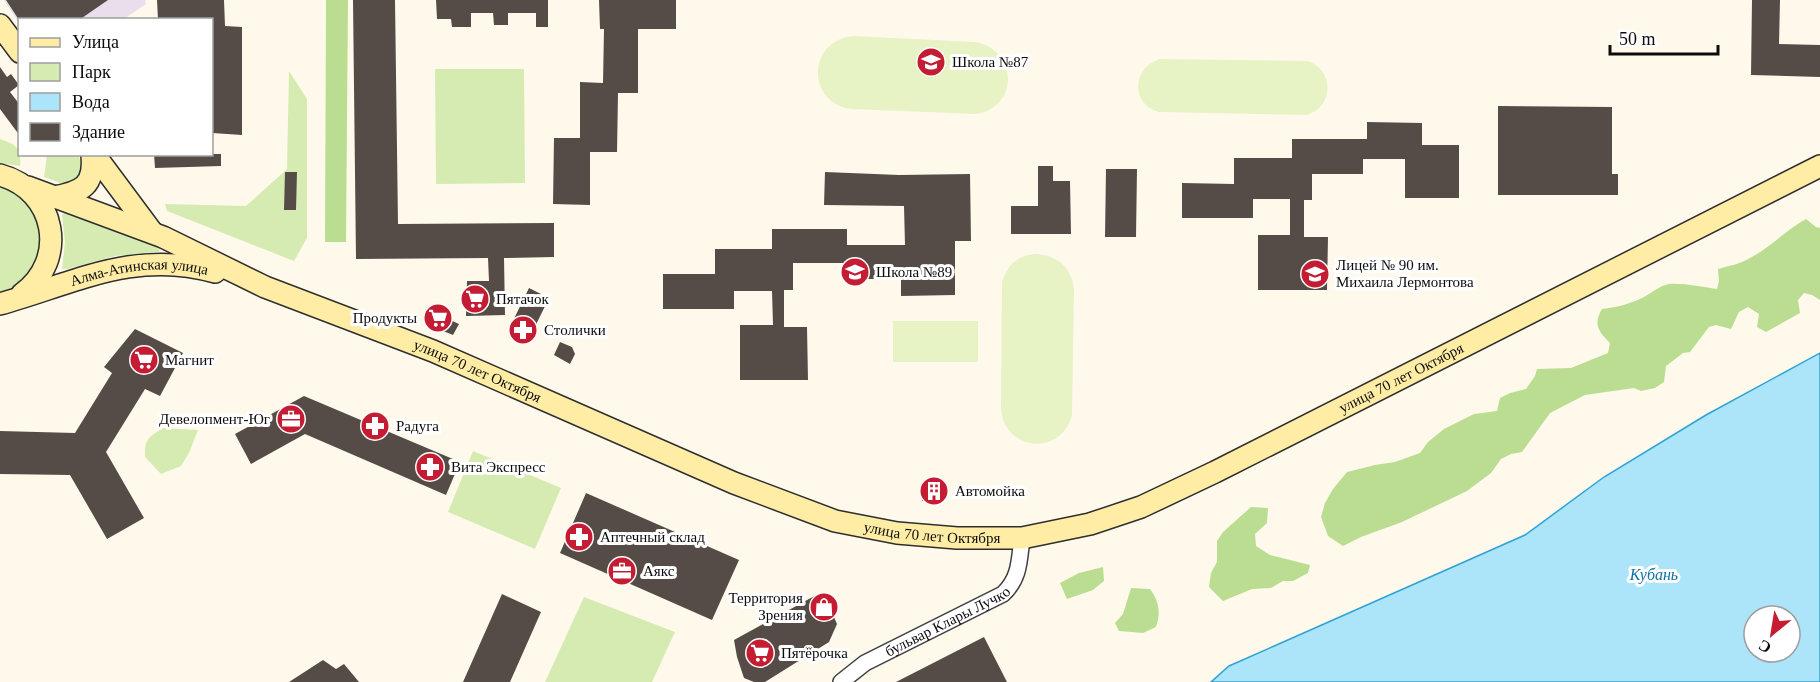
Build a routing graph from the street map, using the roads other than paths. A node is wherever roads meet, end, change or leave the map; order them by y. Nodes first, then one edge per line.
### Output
1 (0, 25) edge
2 (18, 49) edge
3 (93, 156) edge
4 (95, 156) edge
5 (1820, 166) edge
6 (0, 175) edge
7 (28, 187) junction
8 (54, 196) junction
9 (158, 235) junction
10 (164, 264) junction
11 (265, 287) junction
12 (7, 301) edge
13 (1022, 538) junction
14 (841, 682) edge

1 - 2 main road
3 - 8 main road
4 - 9 main road
5 - 13 main road, улица 70 лет Октября
6 - 7 main road
7 - 8 main road, улица 70 лет Октября
7 - 12 main road, Алма-Атинская улица
8 - 9 main road, улица 70 лет Октября
9 - 10 main road
9 - 11 main road, улица 70 лет Октября
10 - 11 main road, Алма-Атинская улица
10 - 12 main road, Алма-Атинская улица
11 - 13 main road, улица 70 лет Октября
13 - 14 street, бульвар Клары Лучко

